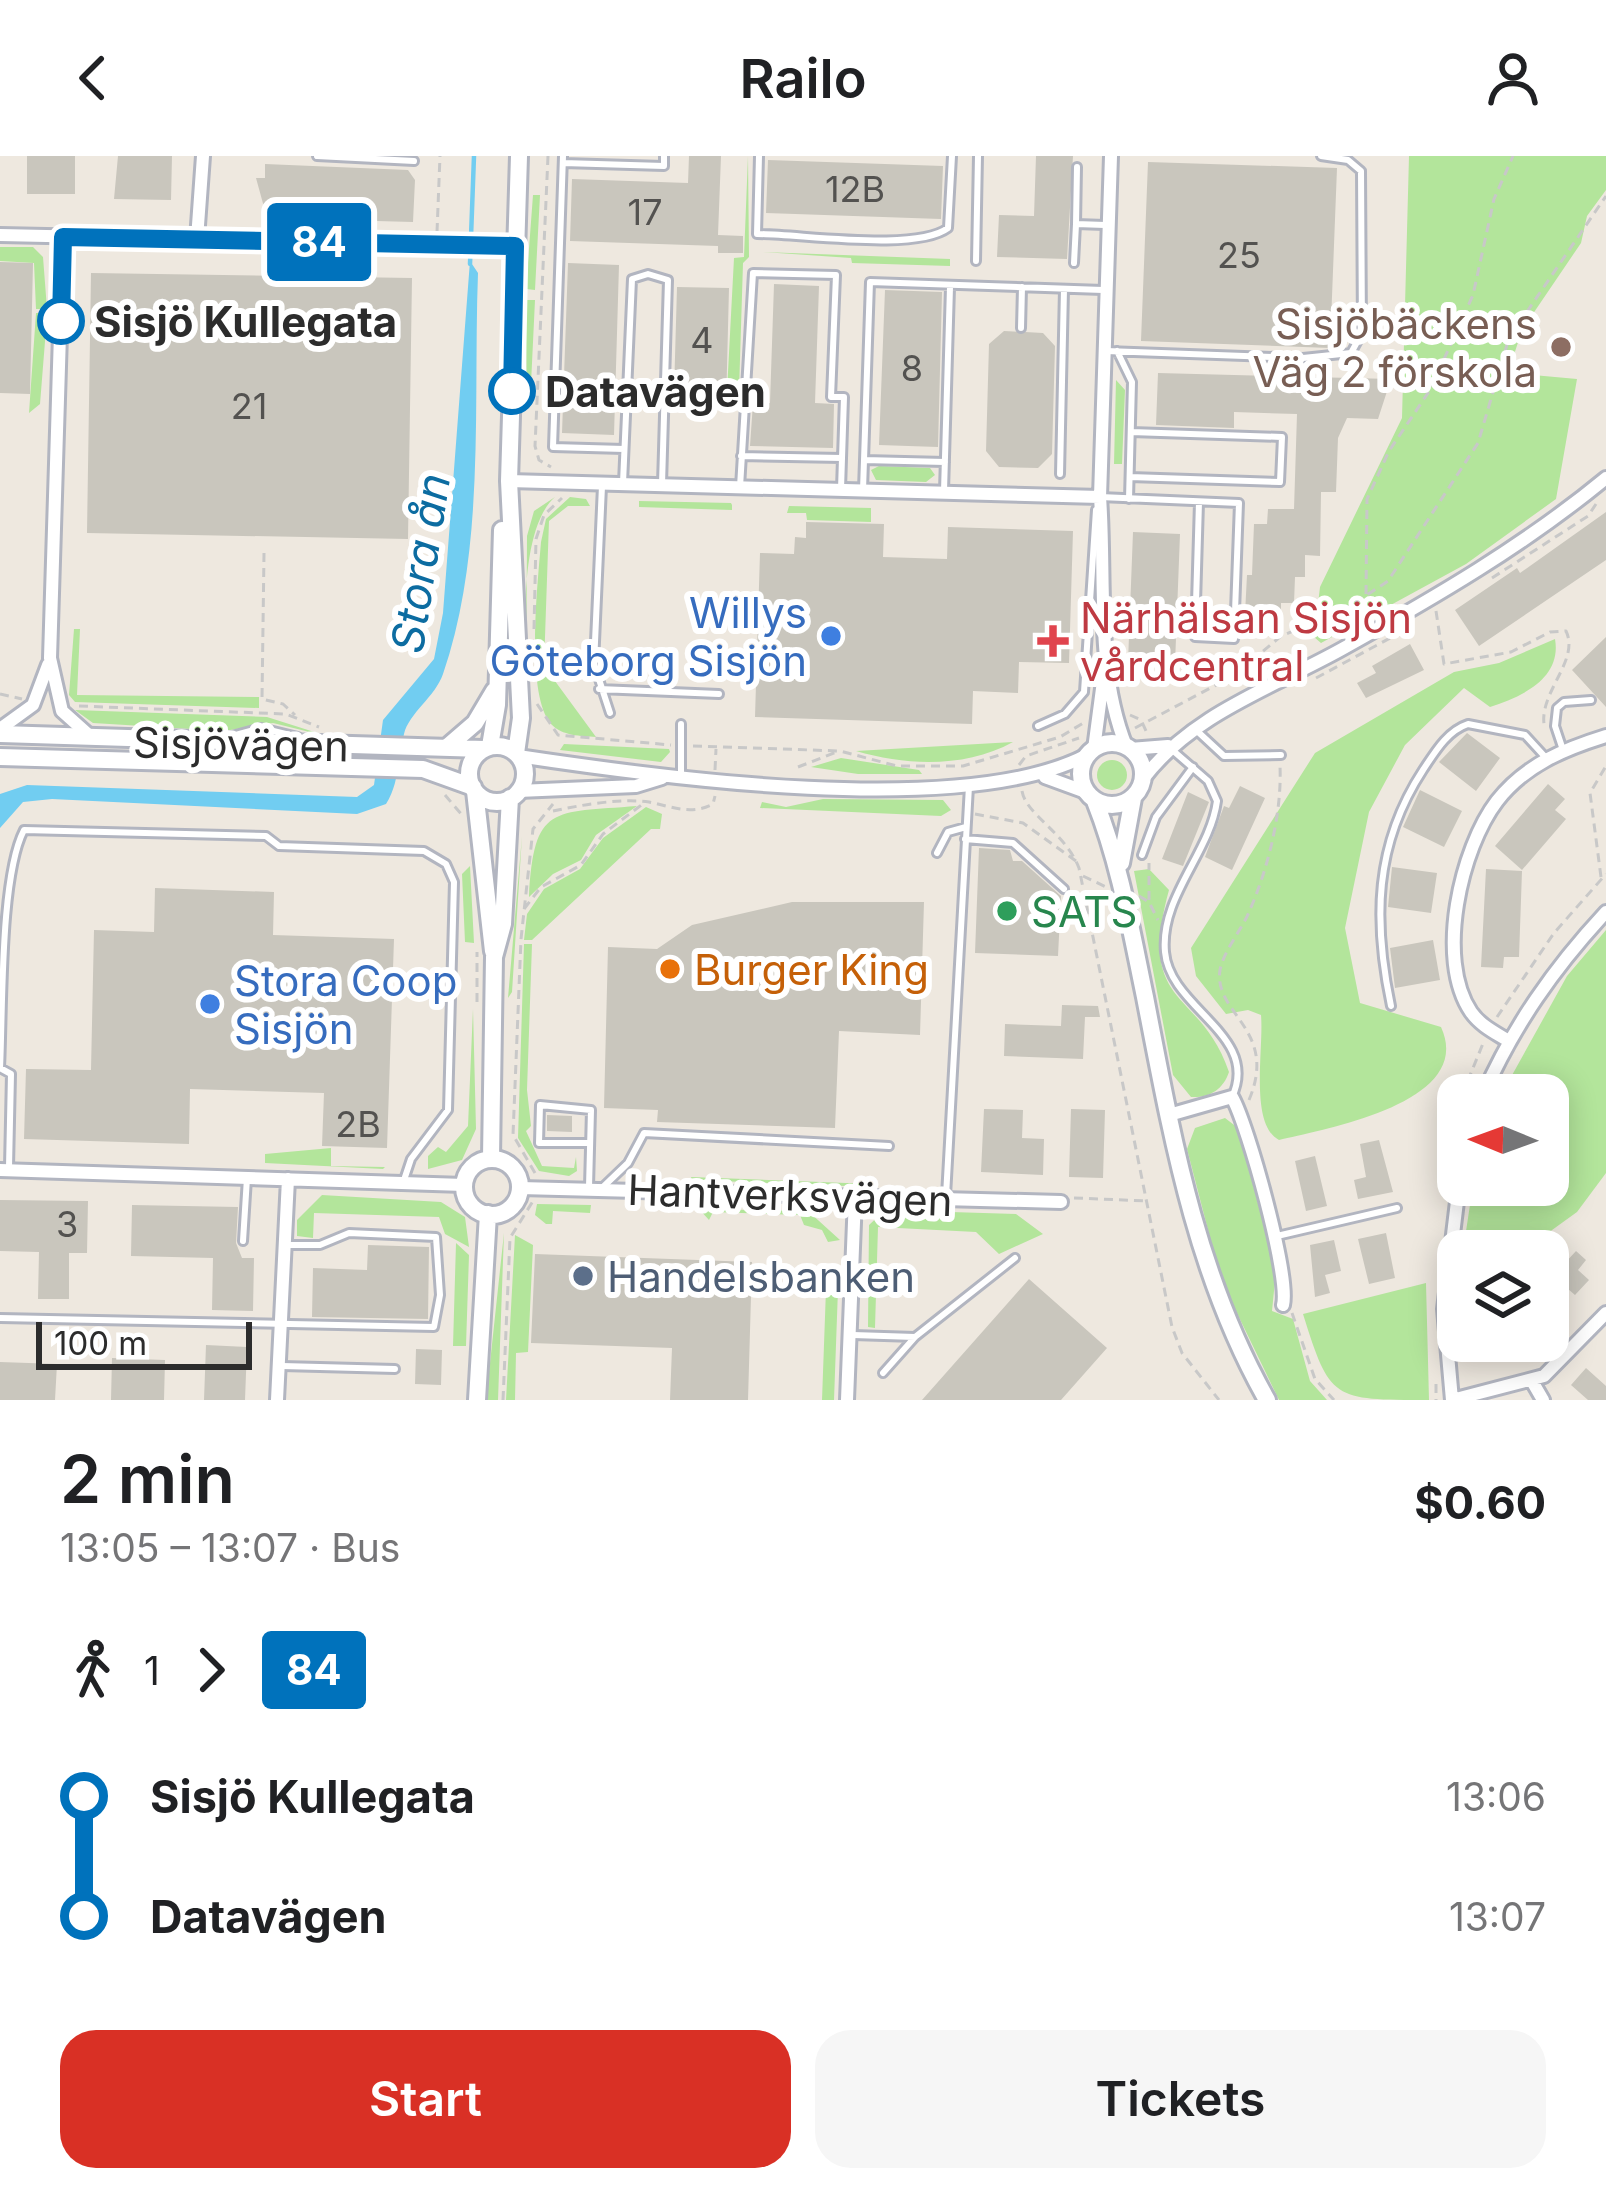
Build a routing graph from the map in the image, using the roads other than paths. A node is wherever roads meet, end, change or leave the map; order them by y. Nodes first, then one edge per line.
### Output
1 (203, 156) edge
2 (317, 156) edge
3 (519, 156) edge
4 (664, 156) edge
5 (759, 156) edge
6 (952, 156) edge
7 (978, 156) edge
8 (1111, 156) edge
9 (1321, 156) edge
10 (563, 159) edge
11 (414, 161) dead end
12 (1077, 167) dead end
13 (1076, 224) junction
14 (1109, 225) junction
15 (0, 235) edge
16 (63, 237) junction
17 (197, 238) junction
18 (515, 246) junction
19 (976, 261) dead end
20 (1074, 263) dead end
21 (950, 286) junction
22 (1022, 287) junction
23 (1064, 289) junction
24 (1107, 291) junction
25 (1021, 328) dead end
26 (1111, 351) junction
27 (1131, 432) junction
28 (624, 449) junction
29 (741, 456) junction
30 (842, 458) junction
31 (864, 460) junction
32 (945, 462) junction
33 (1060, 474) dead end
34 (1130, 477) junction
35 (1606, 478) edge
36 (509, 481) junction
37 (623, 483) junction
38 (602, 484) junction
39 (662, 485) junction
40 (740, 487) junction
41 (841, 489) junction
42 (863, 490) junction
43 (944, 491) junction
44 (1100, 497) junction
45 (1130, 499) junction
46 (1199, 502) junction
47 (50, 658) junction
48 (498, 685) junction
49 (598, 689) junction
50 (719, 694) dead end
51 (1591, 700) dead end
52 (610, 713) dead end
53 (1108, 717) junction
54 (681, 724) dead end
55 (1038, 726) dead end
56 (1194, 727) junction
57 (0, 732) edge
58 (1606, 736) edge
59 (97, 741) junction
60 (1090, 746) junction
61 (1168, 746) junction
62 (446, 748) junction
63 (487, 748) junction
64 (1128, 748) junction
65 (1563, 751) junction
66 (517, 754) junction
67 (1281, 755) road end
68 (0, 758) edge
69 (1547, 759) junction
70 (1193, 767) junction
71 (1038, 777) junction
72 (663, 778) junction
73 (1143, 779) junction
74 (681, 780) junction
75 (969, 786) junction
76 (474, 789) junction
77 (514, 795) junction
78 (1090, 796) junction
79 (1132, 798) junction
80 (966, 827) junction
81 (965, 839) junction
82 (938, 853) dead end
83 (1142, 855) road end
84 (1122, 882) junction
85 (1064, 890) dead end
86 (1602, 905) edge
87 (494, 958) junction
88 (1391, 1006) dead end
89 (1507, 1040) junction
90 (1492, 1074) edge
91 (1235, 1102) junction
92 (1168, 1115) junction
93 (590, 1143) junction
94 (889, 1146) dead end
95 (491, 1159) junction
96 (4, 1170) edge
97 (247, 1178) junction
98 (288, 1179) junction
99 (404, 1184) junction
100 (464, 1186) junction
101 (527, 1188) junction
102 (594, 1190) junction
103 (855, 1197) junction
104 (945, 1200) junction
105 (1061, 1202) road end
106 (1456, 1206) edge
107 (1397, 1208) dead end
108 (488, 1214) junction
109 (1273, 1237) junction
110 (243, 1241) dead end
111 (284, 1245) junction
112 (1016, 1258) dead end
113 (851, 1280) junction
114 (811, 1281) dead end
115 (1283, 1305) road end
116 (1606, 1313) edge
117 (0, 1318) edge
118 (280, 1327) junction
119 (849, 1336) junction
120 (915, 1337) junction
121 (278, 1366) junction
122 (395, 1369) dead end
123 (883, 1373) dead end
124 (1532, 1381) junction
125 (277, 1400) edge
126 (478, 1400) edge
127 (847, 1400) edge
128 (1268, 1400) edge
129 (1452, 1400) edge
130 (1544, 1400) edge

1 - 17 street
2 - 11 lane
3 - 18 street
4 - 10 lane
5 - 6 lane
7 - 19 lane
8 - 14 street
9 - 26 lane
10 - 28 lane
12 - 13 lane
13 - 14 lane
13 - 20 lane
14 - 24 street
15 - 16 street
16 - 17 street
16 - 47 street
17 - 18 street
18 - 36 street
21 - 22 lane
21 - 31 lane
21 - 32 lane
22 - 23 lane
22 - 25 lane
23 - 24 lane
23 - 33 lane
24 - 26 street
26 - 27 lane
26 - 44 street
27 - 34 lane
27 - 34 lane
28 - 37 lane
28 - 39 lane
29 - 30 lane
29 - 30 lane
29 - 40 lane
30 - 41 lane
31 - 32 lane
31 - 42 lane
32 - 43 lane
34 - 45 lane
35 - 56 street
36 - 38 street
36 - 48 street
36 - 66 street
37 - 38 street
37 - 39 street
38 - 49 lane
39 - 40 street
40 - 41 street
41 - 42 street
42 - 43 street
43 - 44 street
44 - 45 lane
44 - 53 street
44 - 55 lane
45 - 46 lane
46 - 46 lane
47 - 57 street
47 - 59 street
48 - 62 street
48 - 63 street
49 - 50 lane
49 - 52 lane
51 - 65 lane
53 - 60 street
53 - 64 street
54 - 74 lane
56 - 61 street
56 - 67 lane
57 - 59 street, Sisjövägen
58 - 65 street
59 - 62 street, Sisjövägen
60 - 64 street
60 - 71 street
60 - 78 street
61 - 64 street
61 - 70 lane
61 - 73 street
62 - 63 street, Sisjövägen
63 - 66 street
63 - 76 street
64 - 73 street
65 - 69 street
66 - 72 street
66 - 77 street
68 - 76 street, Sisjövägen
69 - 88 lane
69 - 89 street
70 - 83 lane
70 - 91 lane
71 - 75 street
71 - 78 street
72 - 74 street
72 - 77 street
73 - 79 street
74 - 75 street
75 - 80 lane
76 - 77 street
76 - 87 street
77 - 87 street
78 - 79 street
78 - 84 street
79 - 84 street
80 - 81 lane
80 - 82 lane
81 - 85 lane
81 - 104 lane
84 - 92 street
86 - 89 street
87 - 95 street
89 - 90 street
91 - 92 street
91 - 109 street
92 - 128 street
93 - 93 lane
93 - 102 lane
94 - 102 lane
95 - 100 street
95 - 101 street
96 - 97 street
96 - 99 lane
97 - 98 street
97 - 110 lane
98 - 99 street
98 - 111 street
99 - 100 street
100 - 108 street
101 - 102 street, Hantverksvägen
101 - 108 street
102 - 103 street, Hantverksvägen
103 - 104 street, Hantverksvägen
103 - 113 street
104 - 105 street, Hantverksvägen
106 - 129 street
107 - 109 lane
108 - 126 street
109 - 115 street
111 - 118 street
111 - 118 lane
112 - 120 lane
113 - 114 lane
113 - 119 street
116 - 124 street
117 - 118 lane
118 - 121 street
119 - 120 lane
119 - 127 street
120 - 123 lane
121 - 122 lane
121 - 125 street
124 - 129 street
124 - 130 street

